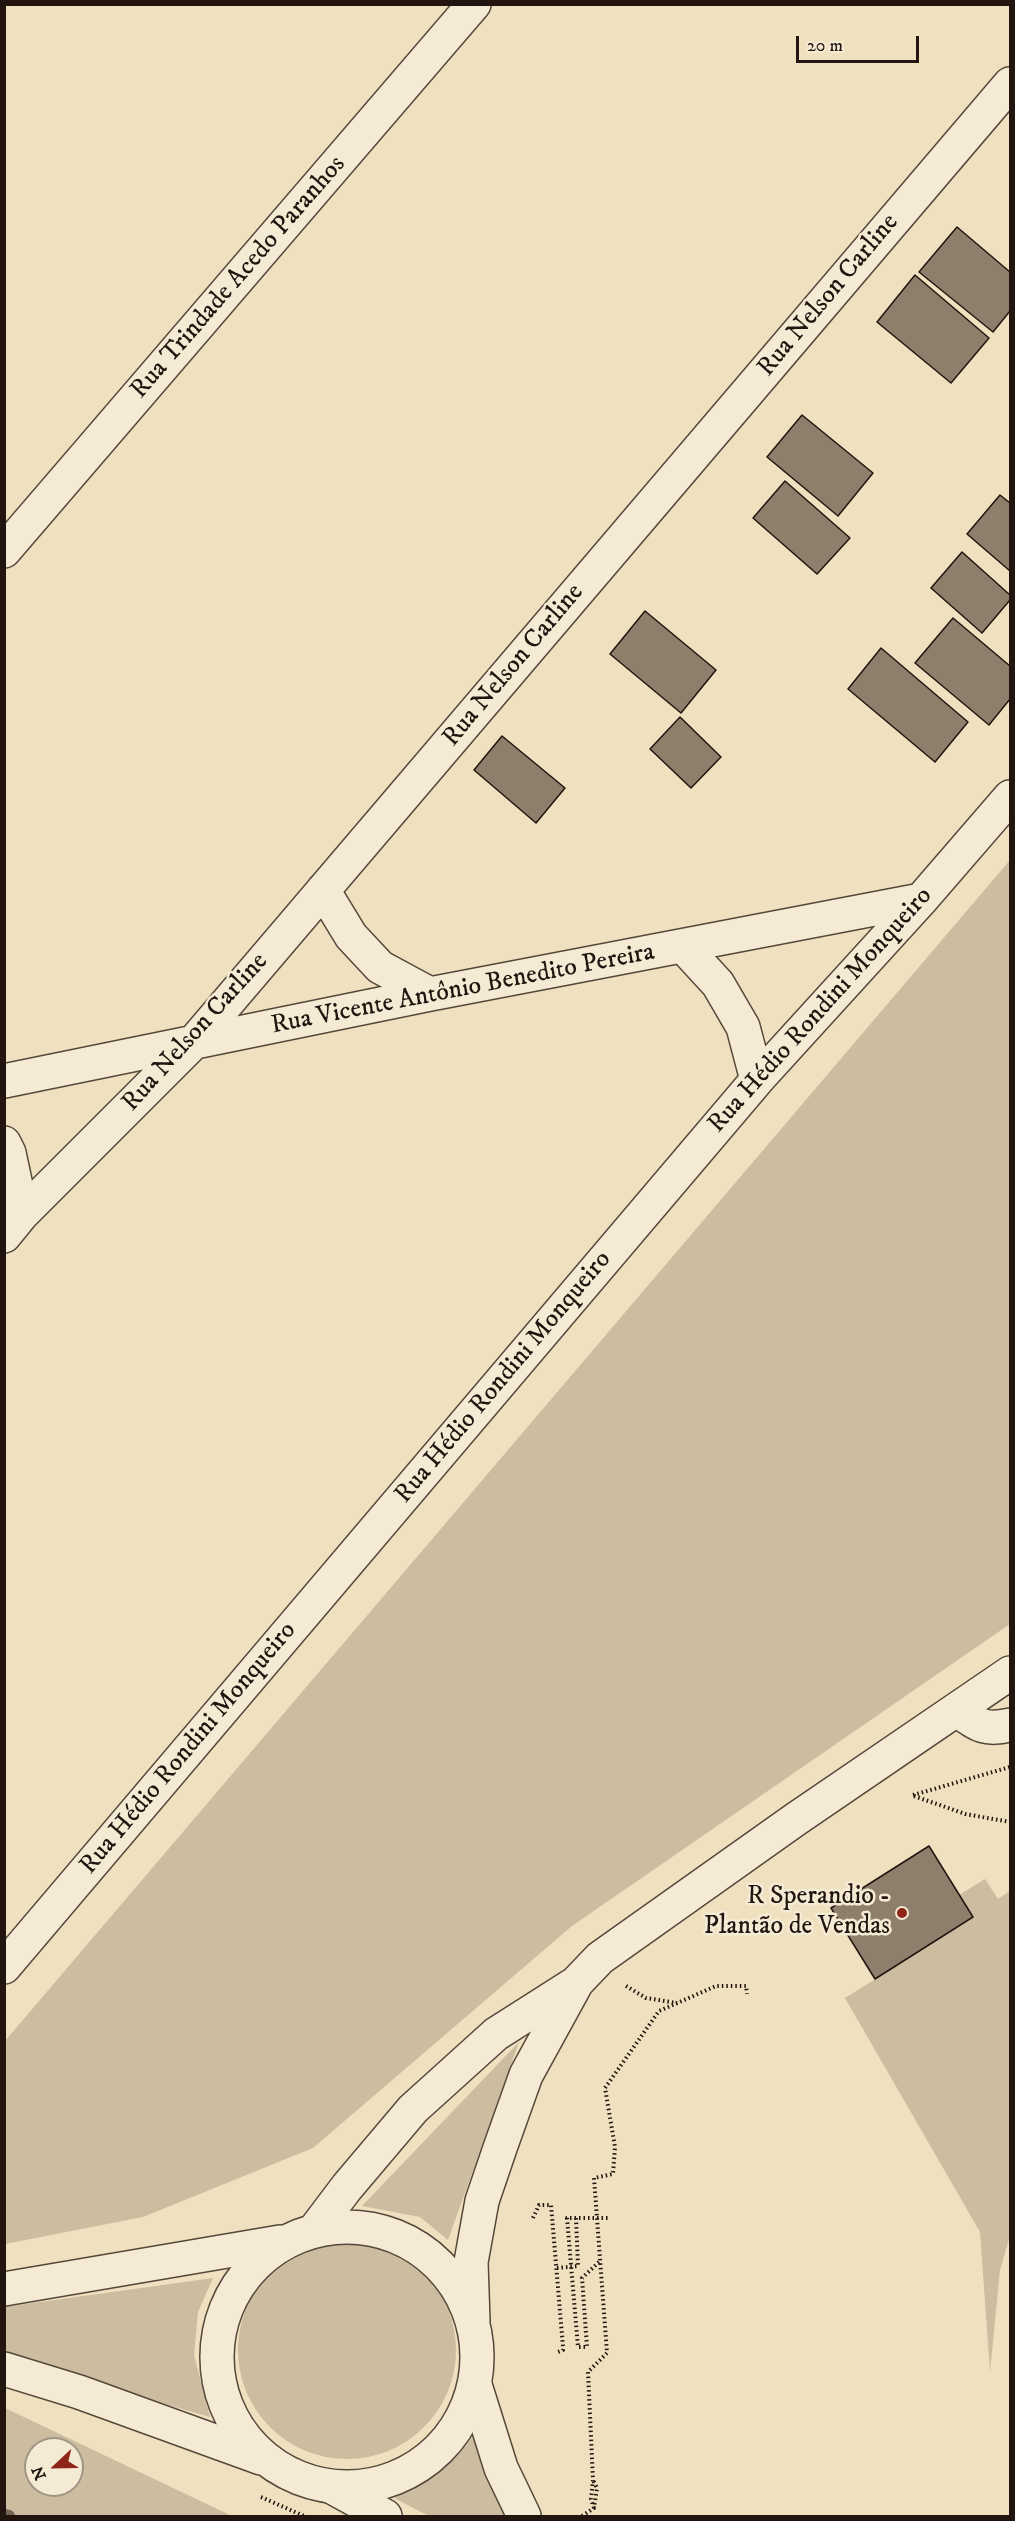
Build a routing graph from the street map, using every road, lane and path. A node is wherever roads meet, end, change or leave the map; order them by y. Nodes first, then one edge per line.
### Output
1 (474, 4) edge
2 (1011, 84) edge
3 (4, 551) edge
4 (1011, 797) edge
5 (323, 890) junction
6 (921, 900) junction
7 (684, 947) junction
8 (430, 994) junction
9 (193, 1043) junction
10 (757, 1080) junction
11 (4, 1081) edge
12 (4, 1143) edge
13 (13, 1225) edge
14 (1011, 1673) edge
15 (957, 1710) junction
16 (1011, 1725) edge
17 (1011, 1766) edge
18 (1011, 1822) edge
19 (4, 1967) edge
20 (577, 1982) junction
21 (623, 1984) dead end
22 (747, 1994) dead end
23 (680, 2003) junction
24 (533, 2218) dead end
25 (576, 2218) junction
26 (597, 2218) junction
27 (608, 2218) dead end
28 (316, 2228) junction
29 (282, 2242) junction
30 (600, 2262) junction
31 (570, 2267) junction
32 (557, 2268) junction
33 (4, 2289) edge
34 (472, 2320) junction
35 (558, 2352) dead end
36 (4, 2369) edge
37 (475, 2385) junction
38 (264, 2459) junction
39 (332, 2487) junction
40 (385, 2517) edge
41 (524, 2517) edge
42 (582, 2517) edge

1 - 3 street, Rua Trindade Acedo Paranhos
2 - 5 street, Rua Nelson Carline
4 - 6 street, Rua Hédio Rondini Monqueiro
5 - 8 street
5 - 9 street, Rua Nelson Carline
6 - 7 street, Rua Vicente Antônio Benedito Pereira
6 - 10 street, Rua Hédio Rondini Monqueiro
7 - 8 street, Rua Vicente Antônio Benedito Pereira
7 - 10 street
8 - 9 street, Rua Vicente Antônio Benedito Pereira
9 - 11 street, Rua Vicente Antônio Benedito Pereira
9 - 13 street, Rua Nelson Carline
10 - 19 street, Rua Hédio Rondini Monqueiro
12 - 13 street
14 - 15 street
15 - 16 street
15 - 20 street
17 - 18 path
20 - 28 street
20 - 34 street
21 - 23 path
22 - 23 path
23 - 26 path
24 - 32 path
25 - 26 path
25 - 31 path
25 - 31 path
26 - 27 path
26 - 30 path
28 - 29 street
28 - 34 street
29 - 33 street
29 - 38 street
30 - 31 path
30 - 42 path
31 - 32 path
32 - 35 path
34 - 37 street
36 - 38 street
37 - 39 street
37 - 41 street
38 - 39 street
39 - 40 street

